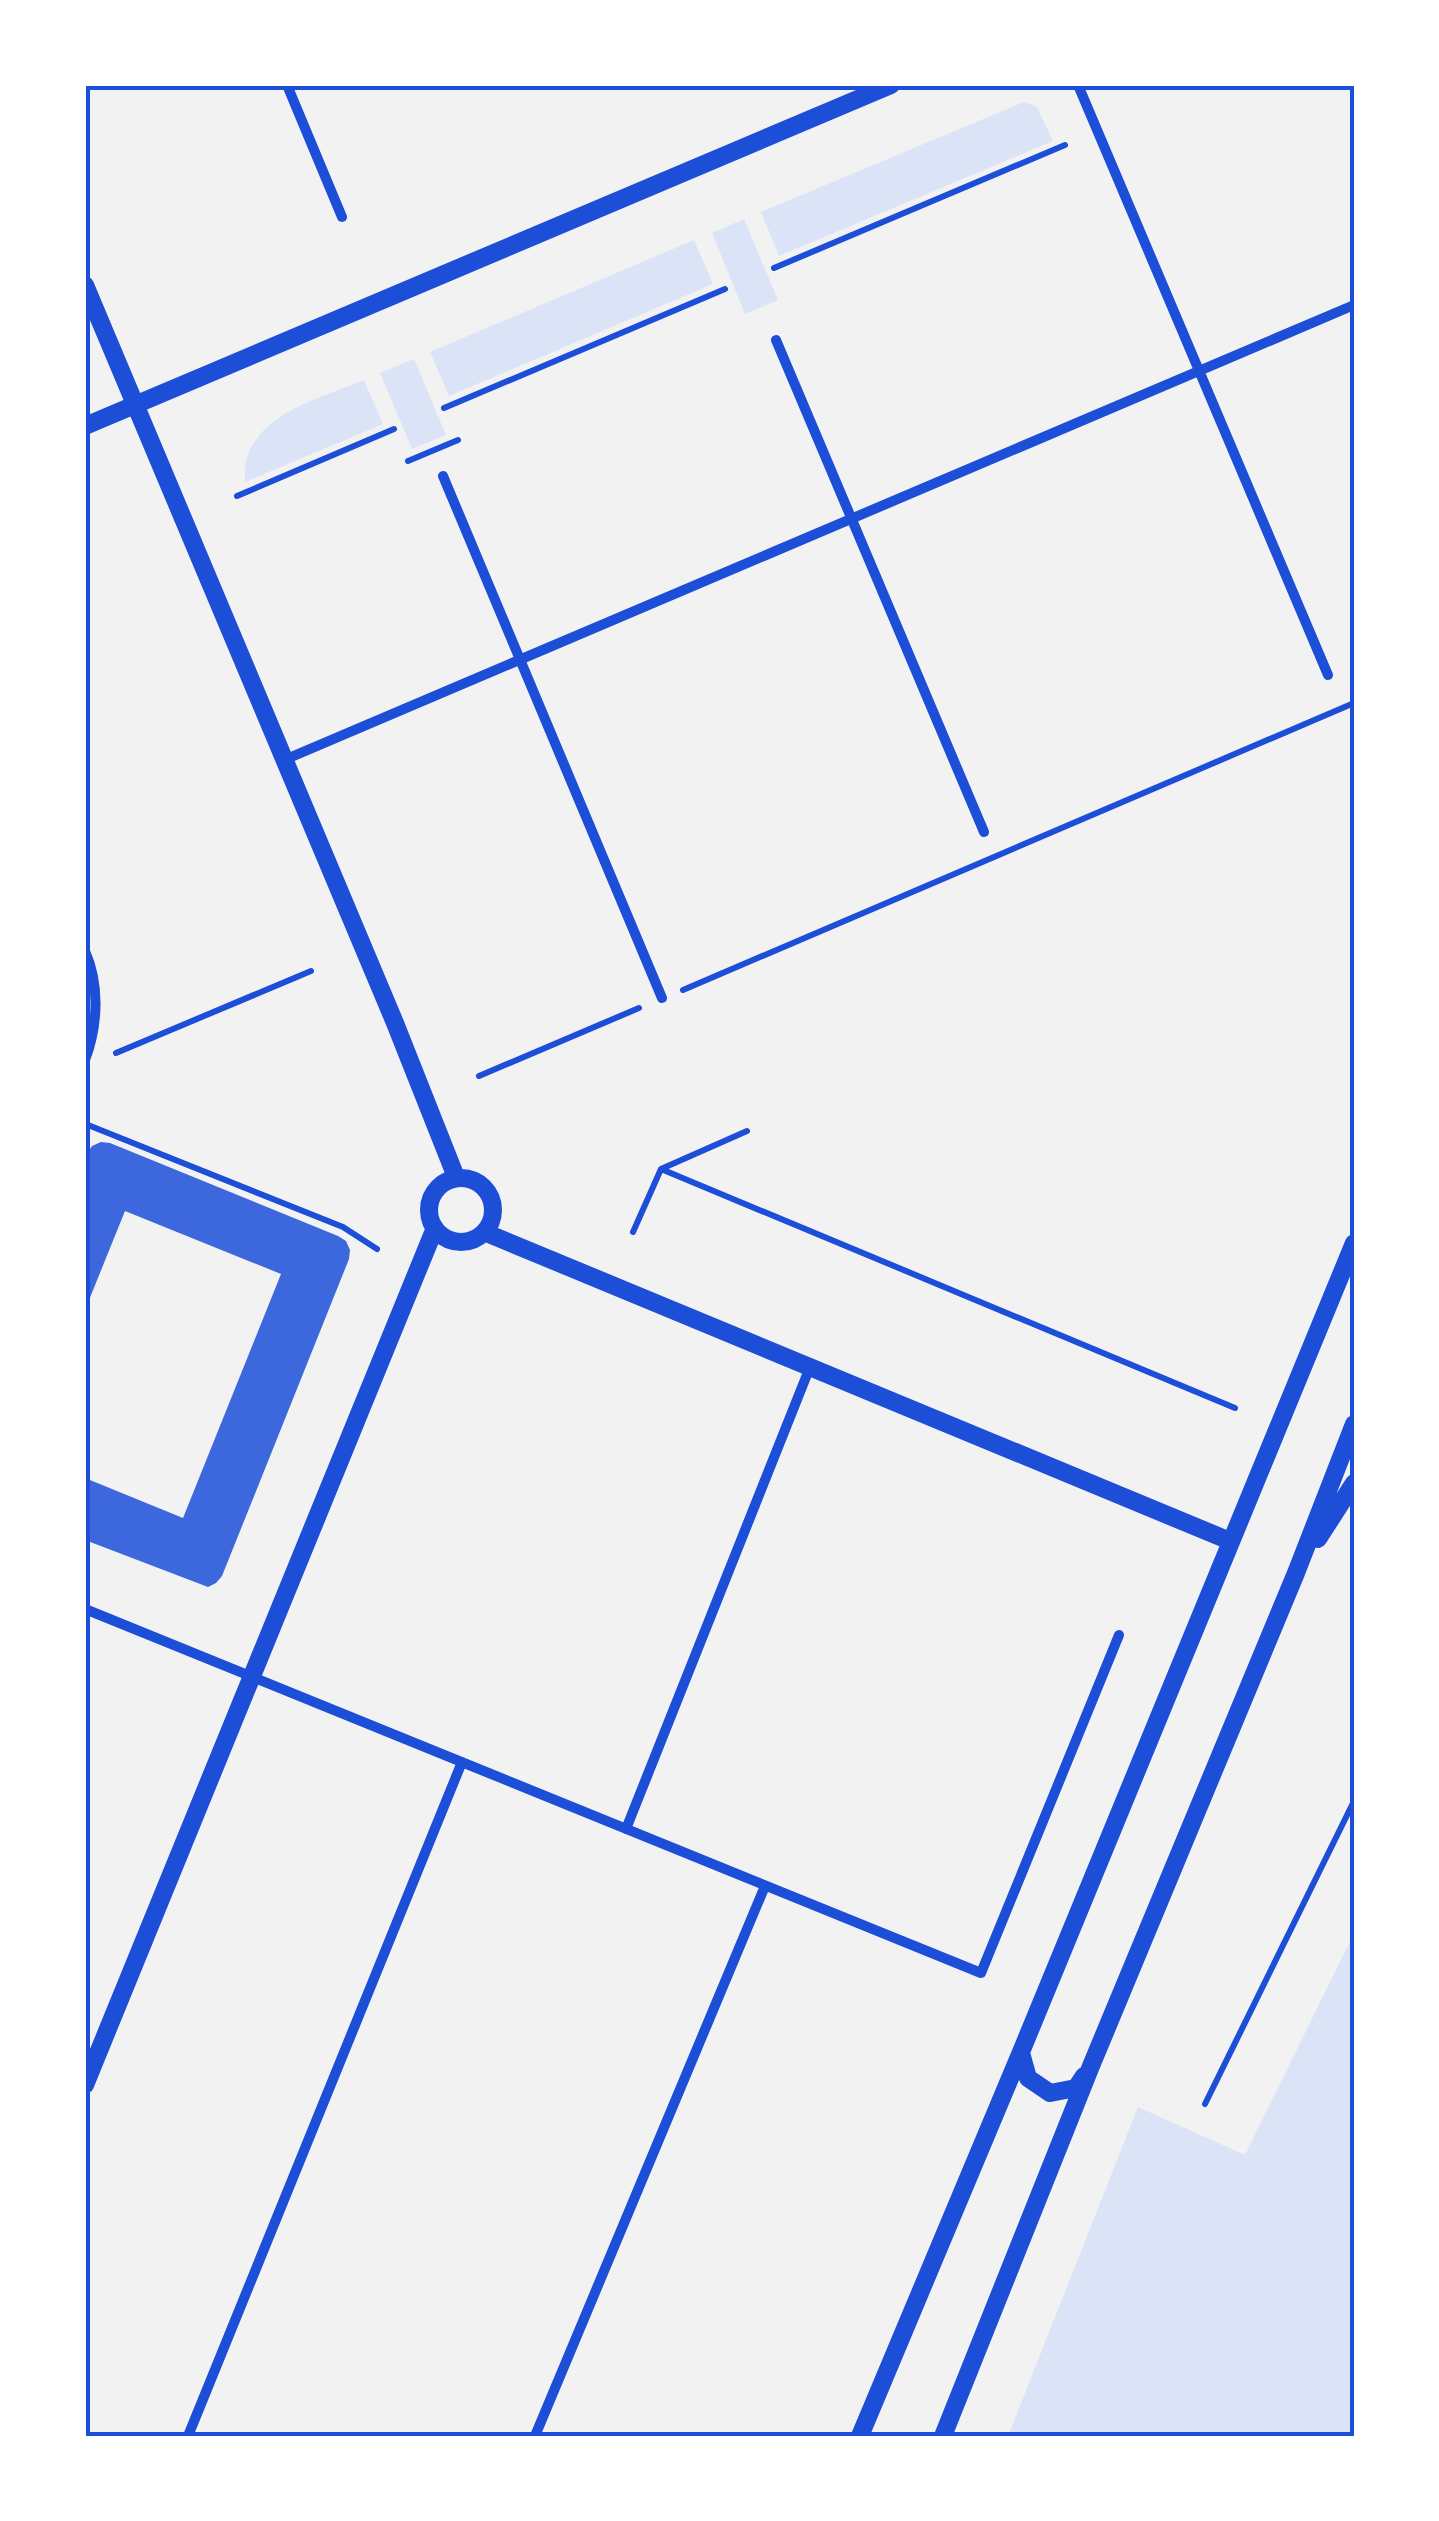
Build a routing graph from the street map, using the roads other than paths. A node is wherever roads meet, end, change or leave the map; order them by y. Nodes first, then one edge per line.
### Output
1 (286, 85) edge
2 (891, 85) edge
3 (1078, 85) edge
4 (342, 218) dead end
5 (85, 285) edge
6 (1354, 305) edge
7 (776, 340) dead end
8 (1199, 371) junction
9 (135, 405) junction
10 (85, 426) edge
11 (443, 476) dead end
12 (852, 519) junction
13 (520, 660) junction
14 (1328, 675) dead end
15 (284, 760) junction
16 (984, 832) dead end
17 (85, 951) edge
18 (662, 998) road end
19 (85, 1060) edge
20 (456, 1177) junction
21 (435, 1228) junction
22 (484, 1232) junction
23 (1354, 1243) edge
24 (810, 1367) junction
25 (1354, 1424) edge
26 (1354, 1482) edge
27 (1230, 1540) junction
28 (1296, 1573) junction
29 (85, 1610) edge
30 (1119, 1635) dead end
31 (252, 1677) junction
32 (462, 1762) junction
33 (626, 1829) junction
34 (765, 1886) junction
35 (1021, 2052) junction
36 (1091, 2066) junction
37 (85, 2085) edge
38 (188, 2436) edge
39 (535, 2436) edge
40 (860, 2436) edge
41 (943, 2436) edge

1 - 4 street
2 - 9 street
3 - 8 street
5 - 9 street
6 - 8 street
7 - 12 street
8 - 12 street
8 - 14 street
9 - 10 street
9 - 15 street
11 - 13 street
12 - 13 street
12 - 16 street
13 - 15 street
13 - 18 street
15 - 20 street
17 - 19 street
20 - 21 street
20 - 22 street
21 - 22 street
21 - 31 street
22 - 24 street
23 - 27 street
24 - 27 street
24 - 33 street
25 - 28 street
26 - 28 street
27 - 35 street
28 - 36 street
29 - 31 street
30 - 34 street
31 - 32 street
31 - 37 street
32 - 33 street
32 - 38 street
33 - 34 street
34 - 39 street
35 - 36 street
35 - 40 street
36 - 41 street

